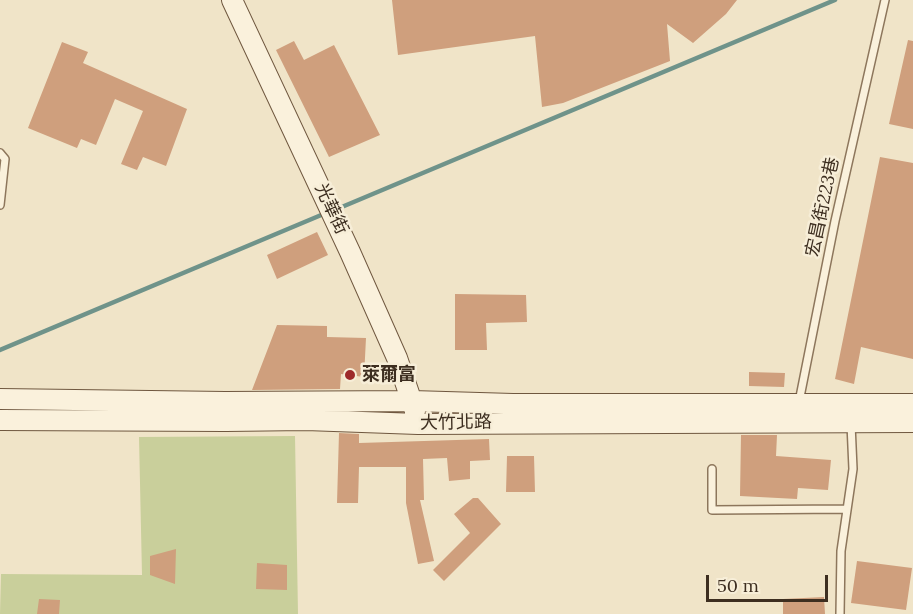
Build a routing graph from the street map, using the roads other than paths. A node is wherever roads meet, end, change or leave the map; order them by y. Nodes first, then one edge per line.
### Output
1 (232, 0) edge
2 (885, 0) edge
3 (0, 153) edge
4 (0, 205) edge
5 (0, 399) edge
6 (412, 401) junction
7 (913, 404) edge
8 (799, 413) junction
9 (0, 420) edge
10 (850, 422) junction
11 (913, 422) edge
12 (418, 424) junction
13 (712, 469) dead end
14 (847, 509) junction
15 (840, 614) edge

1 - 6 street, 光華街
2 - 8 lane, 宏昌街223巷
3 - 4 lane
5 - 6 street, 大竹北路
6 - 8 street, 大竹北路
6 - 12 street, 光華街
7 - 8 street, 大竹北路
8 - 10 street, 大竹北路
8 - 12 street, 大竹北路
9 - 12 street, 大竹北路
10 - 11 street, 大竹北路
10 - 14 lane
13 - 14 lane
14 - 15 lane

